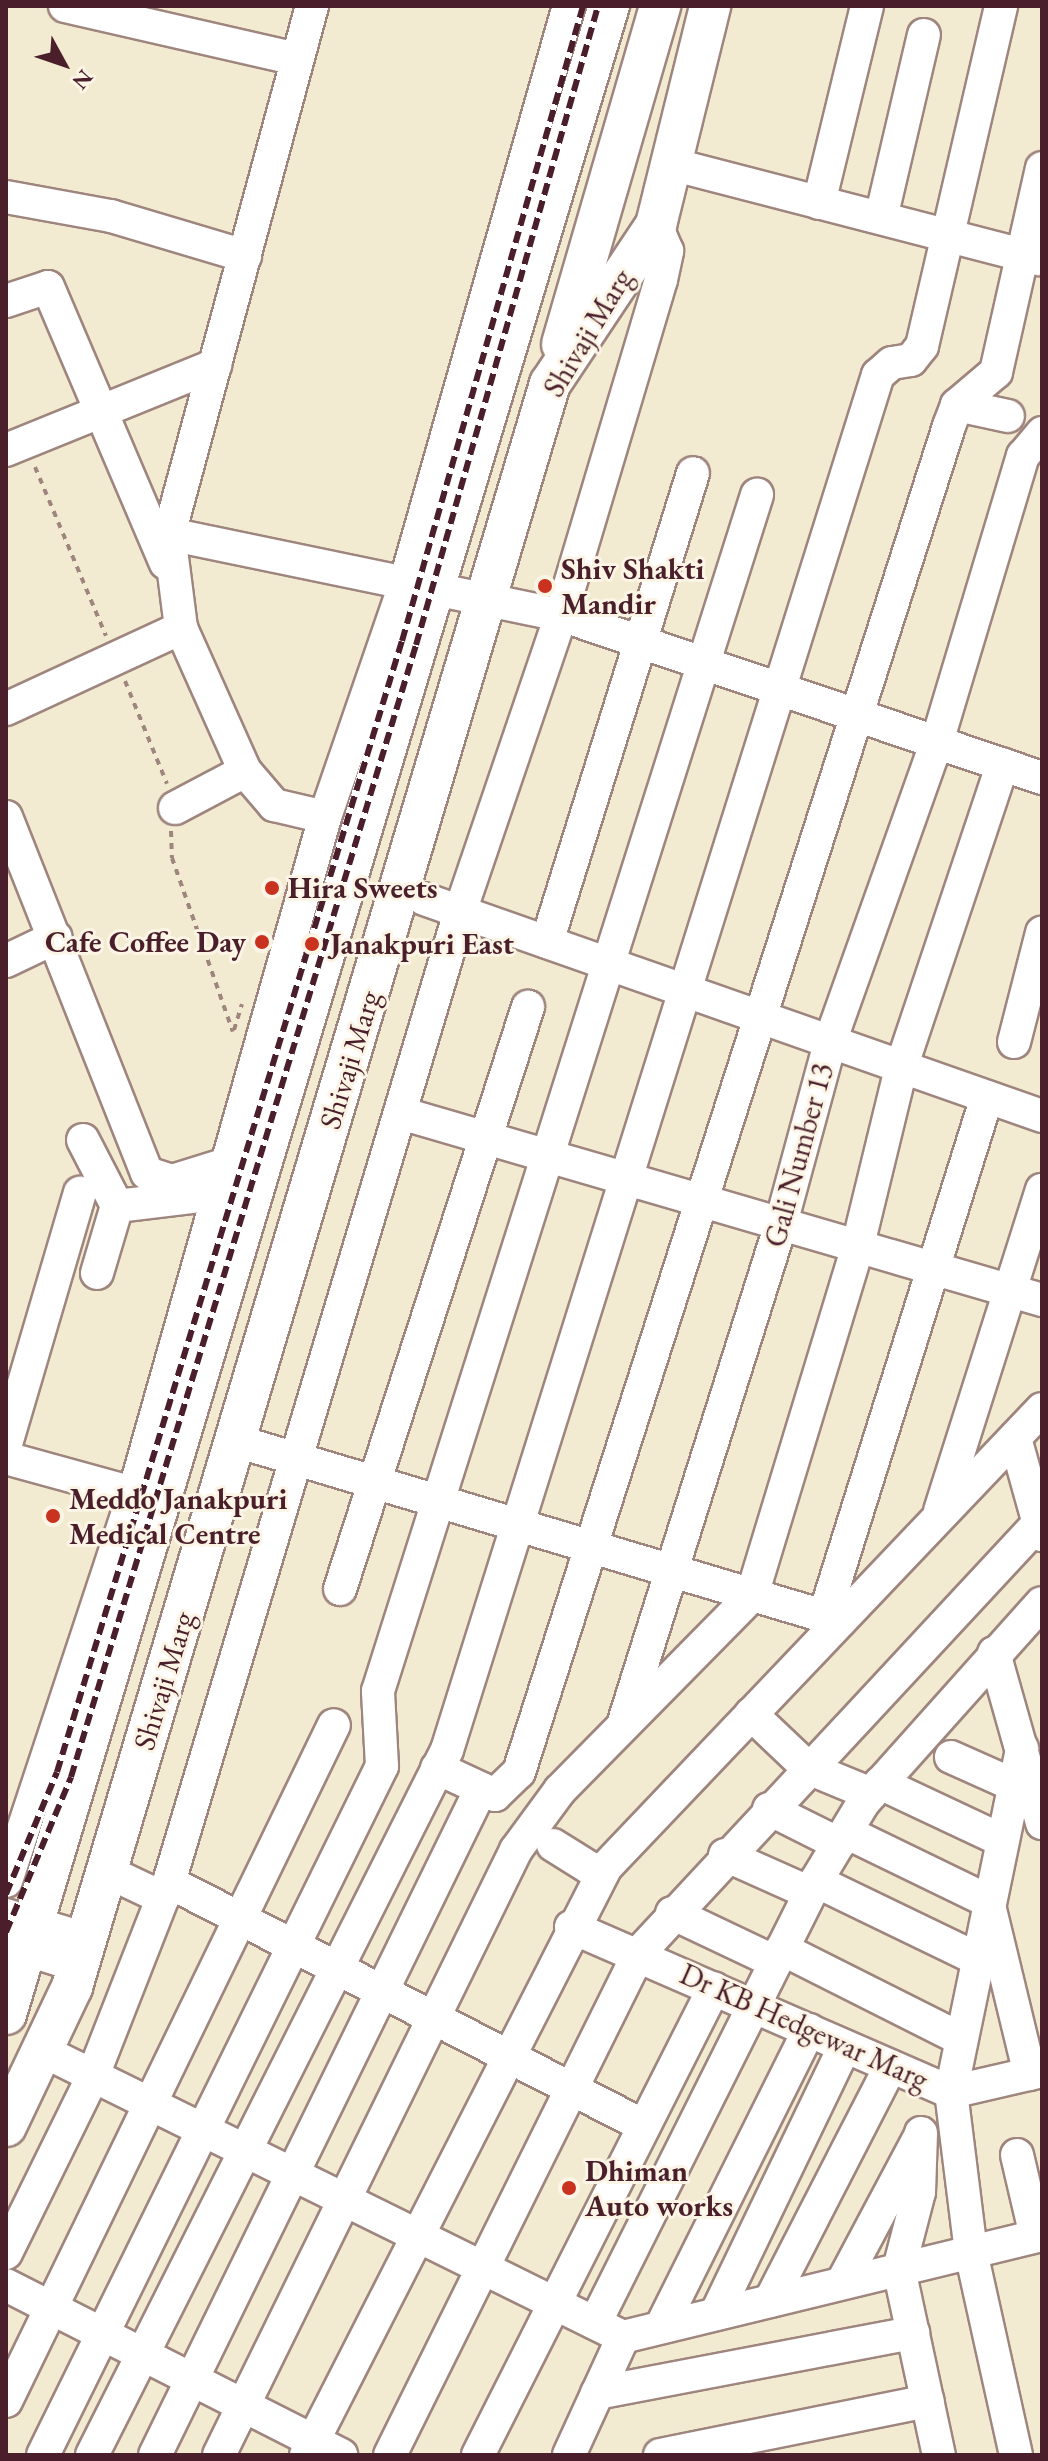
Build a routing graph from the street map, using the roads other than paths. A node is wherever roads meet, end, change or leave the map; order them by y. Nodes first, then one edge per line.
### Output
1 (65, 6) edge
2 (312, 6) edge
3 (569, 6) edge
4 (609, 6) edge
5 (660, 6) edge
6 (710, 6) edge
7 (867, 6) edge
8 (1001, 6) edge
9 (924, 35) dead end
10 (297, 59) junction
11 (671, 164) junction
12 (1042, 168) edge
13 (6, 197) edge
14 (819, 203) junction
15 (881, 218) junction
16 (656, 225) junction
17 (951, 236) junction
18 (245, 256) junction
19 (1032, 257) edge
20 (6, 301) edge
21 (215, 365) junction
22 (550, 384) junction
23 (957, 405) junction
24 (97, 410) junction
25 (1008, 416) dead end
26 (1042, 433) edge
27 (15, 446) edge
28 (693, 473) dead end
29 (757, 495) dead end
30 (169, 534) junction
31 (173, 578) junction
32 (417, 590) junction
33 (486, 601) junction
34 (561, 615) junction
35 (181, 628) junction
36 (641, 642) junction
37 (704, 663) junction
38 (783, 689) junction
39 (6, 709) edge
40 (859, 714) junction
41 (937, 742) junction
42 (1003, 764) junction
43 (245, 771) junction
44 (1042, 778) edge
45 (175, 808) road end
46 (340, 810) junction
47 (6, 817) edge
48 (424, 899) dead end
49 (460, 912) junction
50 (1042, 933) edge
51 (56, 937) junction
52 (547, 942) junction
53 (6, 961) edge
54 (610, 964) junction
55 (690, 992) junction
56 (528, 1007) dead end
57 (759, 1017) junction
58 (831, 1039) junction
59 (1014, 1042) dead end
60 (293, 1056) junction
61 (902, 1065) junction
62 (347, 1071) junction
63 (987, 1097) junction
64 (404, 1114) junction
65 (1042, 1116) edge
66 (483, 1138) junction
67 (83, 1140) dead end
68 (548, 1158) junction
69 (239, 1170) junction
70 (625, 1182) junction
71 (1042, 1190) edge
72 (80, 1193) dead end
73 (212, 1200) junction
74 (701, 1205) junction
75 (117, 1206) junction
76 (780, 1227) junction
77 (857, 1249) junction
78 (933, 1270) junction
79 (97, 1273) dead end
80 (1027, 1296) edge
81 (1042, 1409) edge
82 (1015, 1438) junction
83 (236, 1441) junction
84 (6, 1444) edge
85 (6, 1458) edge
86 (292, 1460) junction
87 (379, 1487) junction
88 (146, 1497) junction
89 (439, 1506) junction
90 (1039, 1514) edge
91 (937, 1520) junction
92 (519, 1531) junction
93 (590, 1550) junction
94 (673, 1572) junction
95 (340, 1589) dead end
96 (752, 1595) junction
97 (1042, 1603) edge
98 (832, 1619) junction
99 (994, 1653) junction
100 (751, 1714) junction
101 (334, 1725) dead end
102 (622, 1729) junction
103 (1022, 1748) junction
104 (951, 1757) dead end
105 (437, 1768) junction
106 (808, 1768) junction
107 (1014, 1785) junction
108 (876, 1788) junction
109 (481, 1789) junction
110 (769, 1809) junction
111 (1042, 1823) edge
112 (842, 1838) junction
113 (1001, 1840) junction
114 (553, 1845) dead end
115 (725, 1855) junction
116 (106, 1871) junction
117 (601, 1875) junction
118 (6, 1881) edge
119 (813, 1887) junction
120 (166, 1890) junction
121 (988, 1901) junction
122 (672, 1913) junction
123 (242, 1918) junction
124 (571, 1927) junction
125 (18, 1933) edge
126 (296, 1945) junction
127 (82, 1952) junction
128 (639, 1953) junction
129 (779, 1956) junction
130 (975, 1958) junction
131 (335, 1964) junction
132 (714, 1988) junction
133 (380, 1994) junction
134 (754, 2007) junction
135 (6, 2014) edge
136 (431, 2022) junction
137 (809, 2030) junction
138 (959, 2038) junction
139 (845, 2046) junction
140 (45, 2052) junction
141 (503, 2059) junction
142 (891, 2066) junction
143 (1036, 2072) edge
144 (92, 2078) junction
145 (571, 2091) junction
146 (951, 2096) junction
147 (151, 2106) junction
148 (6, 2126) edge
149 (644, 2126) junction
150 (202, 2130) junction
151 (921, 2133) junction
152 (245, 2151) junction
153 (1017, 2155) dead end
154 (295, 2175) junction
155 (346, 2199) junction
156 (414, 2232) junction
157 (1039, 2235) edge
158 (971, 2252) junction
159 (6, 2253) edge
160 (483, 2266) junction
161 (899, 2269) junction
162 (842, 2283) junction
163 (6, 2285) edge
164 (770, 2301) junction
165 (555, 2303) junction
166 (51, 2309) junction
167 (716, 2314) junction
168 (661, 2327) junction
169 (609, 2330) junction
170 (913, 2333) junction
171 (102, 2336) junction
172 (142, 2357) junction
173 (192, 2382) junction
174 (597, 2393) junction
175 (6, 2401) edge
176 (928, 2401) junction
177 (243, 2407) junction
178 (320, 2450) edge
179 (43, 2455) edge
180 (92, 2455) edge
181 (155, 2455) edge
182 (219, 2455) edge
183 (390, 2455) edge
184 (478, 2455) edge
185 (569, 2455) edge
186 (660, 2455) edge
187 (939, 2455) edge
188 (1016, 2455) edge

1 - 10 street
2 - 10 street
3 - 32 street
4 - 32 main road, Shivaji Marg
5 - 22 main road
6 - 11 main road, Shivaji Marg
7 - 14 street
8 - 17 street
9 - 15 street
10 - 18 street
11 - 14 street
11 - 16 main road, Shivaji Marg
12 - 19 street
13 - 18 street
14 - 15 street
15 - 17 street
16 - 22 main road, Shivaji Marg
16 - 34 street
17 - 19 street
17 - 38 street
18 - 21 street
19 - 23 street
20 - 24 street
21 - 24 street
21 - 30 street
22 - 33 main road, Shivaji Marg
23 - 25 street
23 - 40 street
24 - 27 street
24 - 31 street
26 - 41 street, Gali Number 13
28 - 36 street
29 - 37 street
30 - 31 street
30 - 32 street
31 - 35 street
32 - 33 street
32 - 46 main road, Shivaji Marg
33 - 34 street
33 - 62 main road, Shivaji Marg
34 - 36 street
34 - 49 street
35 - 39 street
35 - 43 street
36 - 37 street
36 - 52 street
37 - 38 street
37 - 54 street
38 - 40 street
38 - 55 street
40 - 41 street
40 - 57 street
41 - 42 street
41 - 58 street, Gali Number 13
42 - 44 street
42 - 61 street
43 - 45 street
43 - 46 street
46 - 60 main road, Shivaji Marg
46 - 69 street
47 - 51 street
48 - 49 street
49 - 52 street
49 - 64 street
50 - 59 street
51 - 53 street
51 - 69 street
52 - 54 street
54 - 55 street
54 - 68 street
55 - 57 street
55 - 70 street
56 - 66 street
57 - 58 street
57 - 74 street
58 - 61 street
58 - 76 street, Gali Number 13
60 - 62 main road
60 - 69 main road, Shivaji Marg
61 - 63 street
61 - 77 street
62 - 83 main road, Shivaji Marg
63 - 65 street
63 - 78 street
64 - 66 street
64 - 86 street
66 - 68 street
66 - 87 street
67 - 75 street
68 - 70 street
68 - 89 street
69 - 73 street
69 - 88 main road, Shivaji Marg
70 - 74 street
70 - 92 street
71 - 80 street
72 - 84 street
73 - 75 street
73 - 88 street
74 - 76 street
74 - 93 street
75 - 79 street
76 - 77 street
76 - 94 street, Gali Number 13
77 - 78 street
77 - 96 street
78 - 80 street
78 - 98 street
80 - 91 street
81 - 82 street
82 - 90 street
82 - 91 street
83 - 86 street
83 - 116 main road, Shivaji Marg
85 - 88 street
86 - 87 street
86 - 120 street
87 - 89 street
87 - 95 street
88 - 118 street
88 - 125 main road, Shivaji Marg
89 - 92 street
89 - 126 street
90 - 106 street
91 - 98 street
92 - 93 street
92 - 105 street
93 - 94 street
93 - 109 street
94 - 96 street
94 - 102 street, Gali Number 13
96 - 98 street
96 - 102 street
97 - 99 street
98 - 100 street
99 - 103 street
99 - 108 street
100 - 106 street
100 - 117 street
101 - 123 street
102 - 136 street
103 - 107 street
103 - 111 street
104 - 107 street
105 - 109 street
105 - 131 street
106 - 108 street
106 - 110 street
107 - 113 street
108 - 112 street
108 - 113 street
109 - 133 street
110 - 112 street
110 - 115 street
112 - 119 street
112 - 121 street
113 - 121 street
114 - 117 street
115 - 119 street
115 - 122 street
116 - 120 street
116 - 127 main road, Shivaji Marg
117 - 124 street
119 - 129 street
119 - 130 street
120 - 123 street
120 - 144 street
121 - 130 street
121 - 143 street
122 - 128 street
122 - 129 street
123 - 126 street
123 - 147 street
124 - 128 street, Dr KB Hedgewar Marg
124 - 141 street
125 - 127 street
125 - 135 main road, Shivaji Marg
126 - 131 street
126 - 150 street
127 - 140 main road, Shivaji Marg
128 - 132 street, Dr KB Hedgewar Marg
128 - 145 street
129 - 134 street
129 - 138 street
130 - 138 street
131 - 133 street
131 - 152 street
132 - 134 street, Dr KB Hedgewar Marg
132 - 149 street
133 - 136 street
133 - 154 street
134 - 137 street, Dr KB Hedgewar Marg
134 - 169 street
136 - 141 street
136 - 155 street
137 - 139 street, Dr KB Hedgewar Marg
137 - 168 street
138 - 146 street
139 - 142 street, Dr KB Hedgewar Marg
139 - 167 street
140 - 144 street
140 - 148 main road, Shivaji Marg
141 - 145 street
141 - 156 street
142 - 146 street, Dr KB Hedgewar Marg
142 - 164 street
143 - 146 street, Dr KB Hedgewar Marg
144 - 147 street
144 - 159 street
145 - 149 street
145 - 160 street
146 - 151 street
146 - 158 street
147 - 150 street
147 - 166 street
149 - 165 street
150 - 152 street
150 - 171 street
151 - 161 street
151 - 162 street
152 - 154 street
152 - 172 street
153 - 157 street
154 - 155 street
154 - 173 street
155 - 156 street
155 - 177 street
156 - 160 street
156 - 178 street
157 - 158 street
158 - 161 street
158 - 188 street
160 - 165 street
160 - 183 street
161 - 162 street
161 - 170 street
162 - 164 street
163 - 166 street
164 - 167 street
165 - 169 street
165 - 184 street
166 - 171 street
166 - 175 street
167 - 168 street
168 - 169 street
169 - 174 street
170 - 174 street
170 - 176 street
171 - 172 street
171 - 179 street
172 - 173 street
172 - 180 street
173 - 177 street
173 - 181 street
174 - 185 street
176 - 186 street
176 - 187 street
177 - 178 street
177 - 182 street

